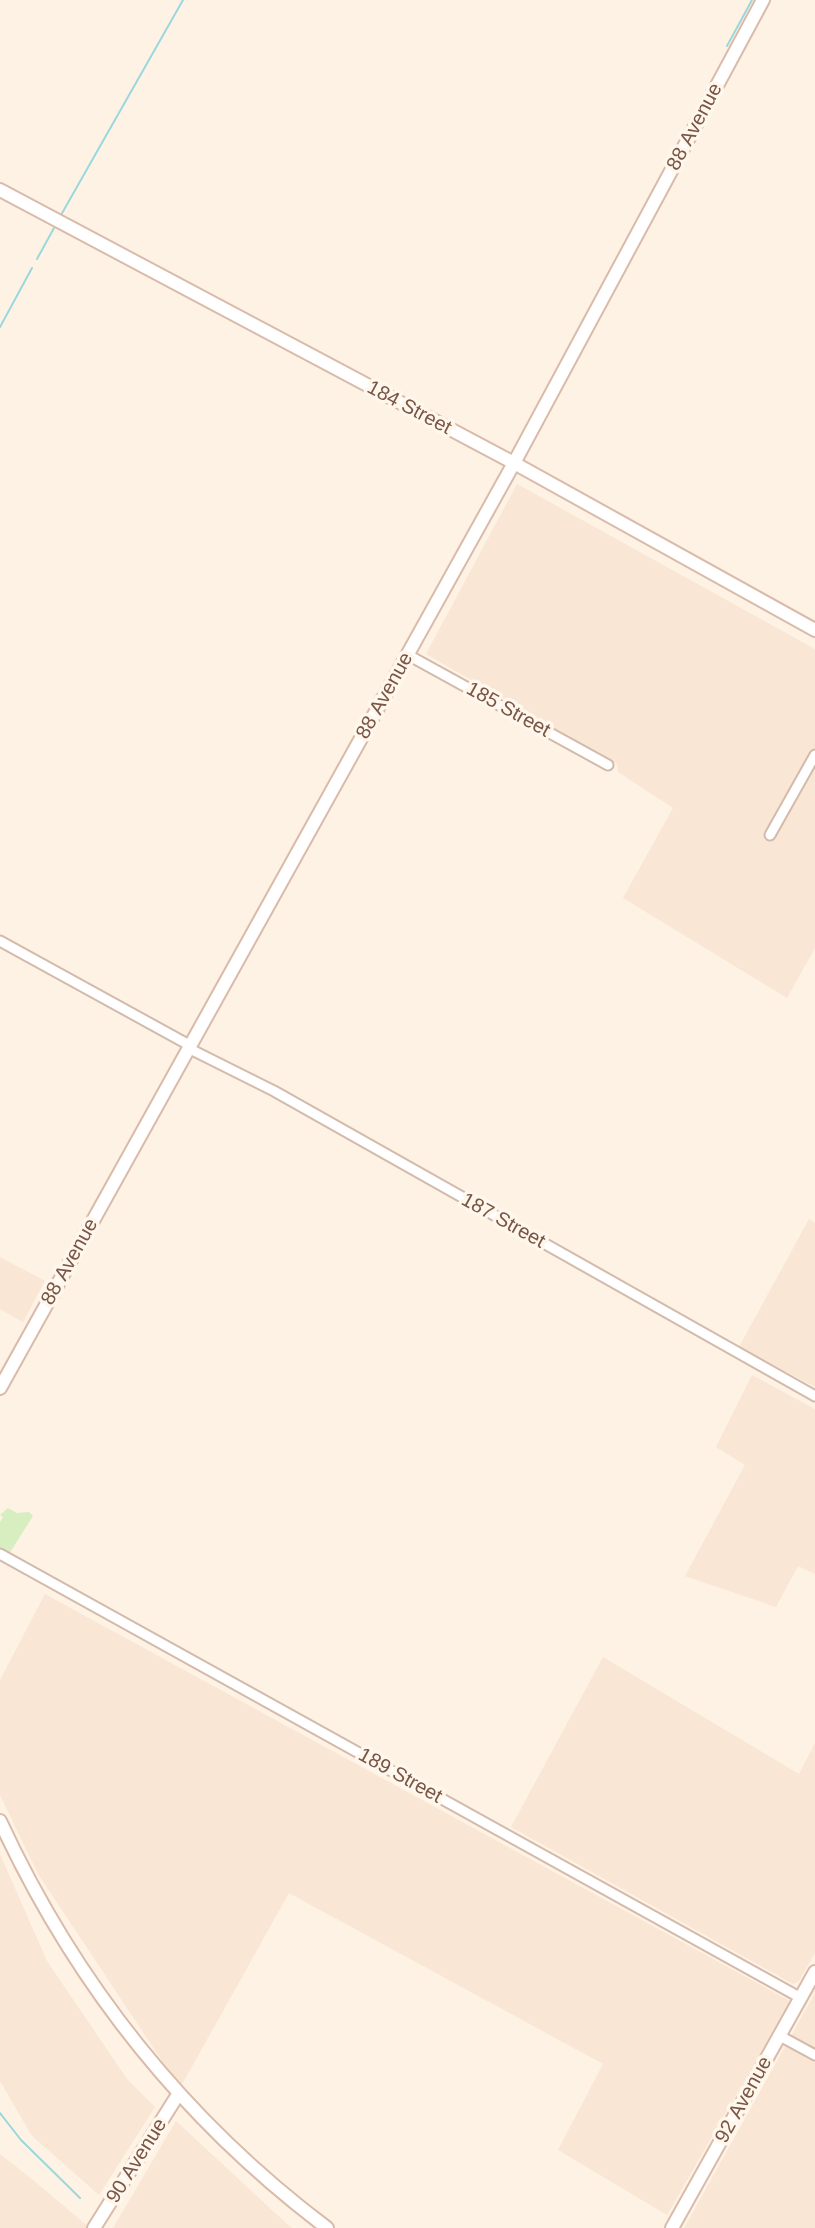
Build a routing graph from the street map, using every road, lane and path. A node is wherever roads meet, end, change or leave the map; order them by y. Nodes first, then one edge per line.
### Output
1 (763, 0) edge
2 (0, 190) edge
3 (514, 463) junction
4 (815, 630) edge
5 (408, 655) junction
6 (815, 755) edge
7 (608, 765) dead end
8 (770, 835) dead end
9 (0, 941) edge
10 (190, 1047) junction
11 (0, 1388) edge
12 (815, 1396) edge
13 (0, 1554) edge
14 (0, 1821) edge
15 (815, 1972) edge
16 (801, 1998) junction
17 (780, 2036) junction
18 (815, 2055) edge
19 (179, 2093) junction
20 (94, 2228) edge
21 (327, 2228) edge
22 (672, 2228) edge

1 - 3 main road, 88 Avenue
2 - 3 main road, 184 Street
3 - 4 main road, 184 Street
3 - 5 main road, 88 Avenue
5 - 7 street, 185 Street
5 - 10 main road, 88 Avenue
6 - 8 street
9 - 10 street, 187 Street
10 - 11 main road, 88 Avenue
10 - 12 street, 187 Street
13 - 16 street, 189 Street
14 - 19 main road
15 - 16 main road, 92 Avenue
16 - 17 main road, 92 Avenue
17 - 18 street
17 - 22 main road, 92 Avenue
19 - 20 main road, 90 Avenue
19 - 21 main road

